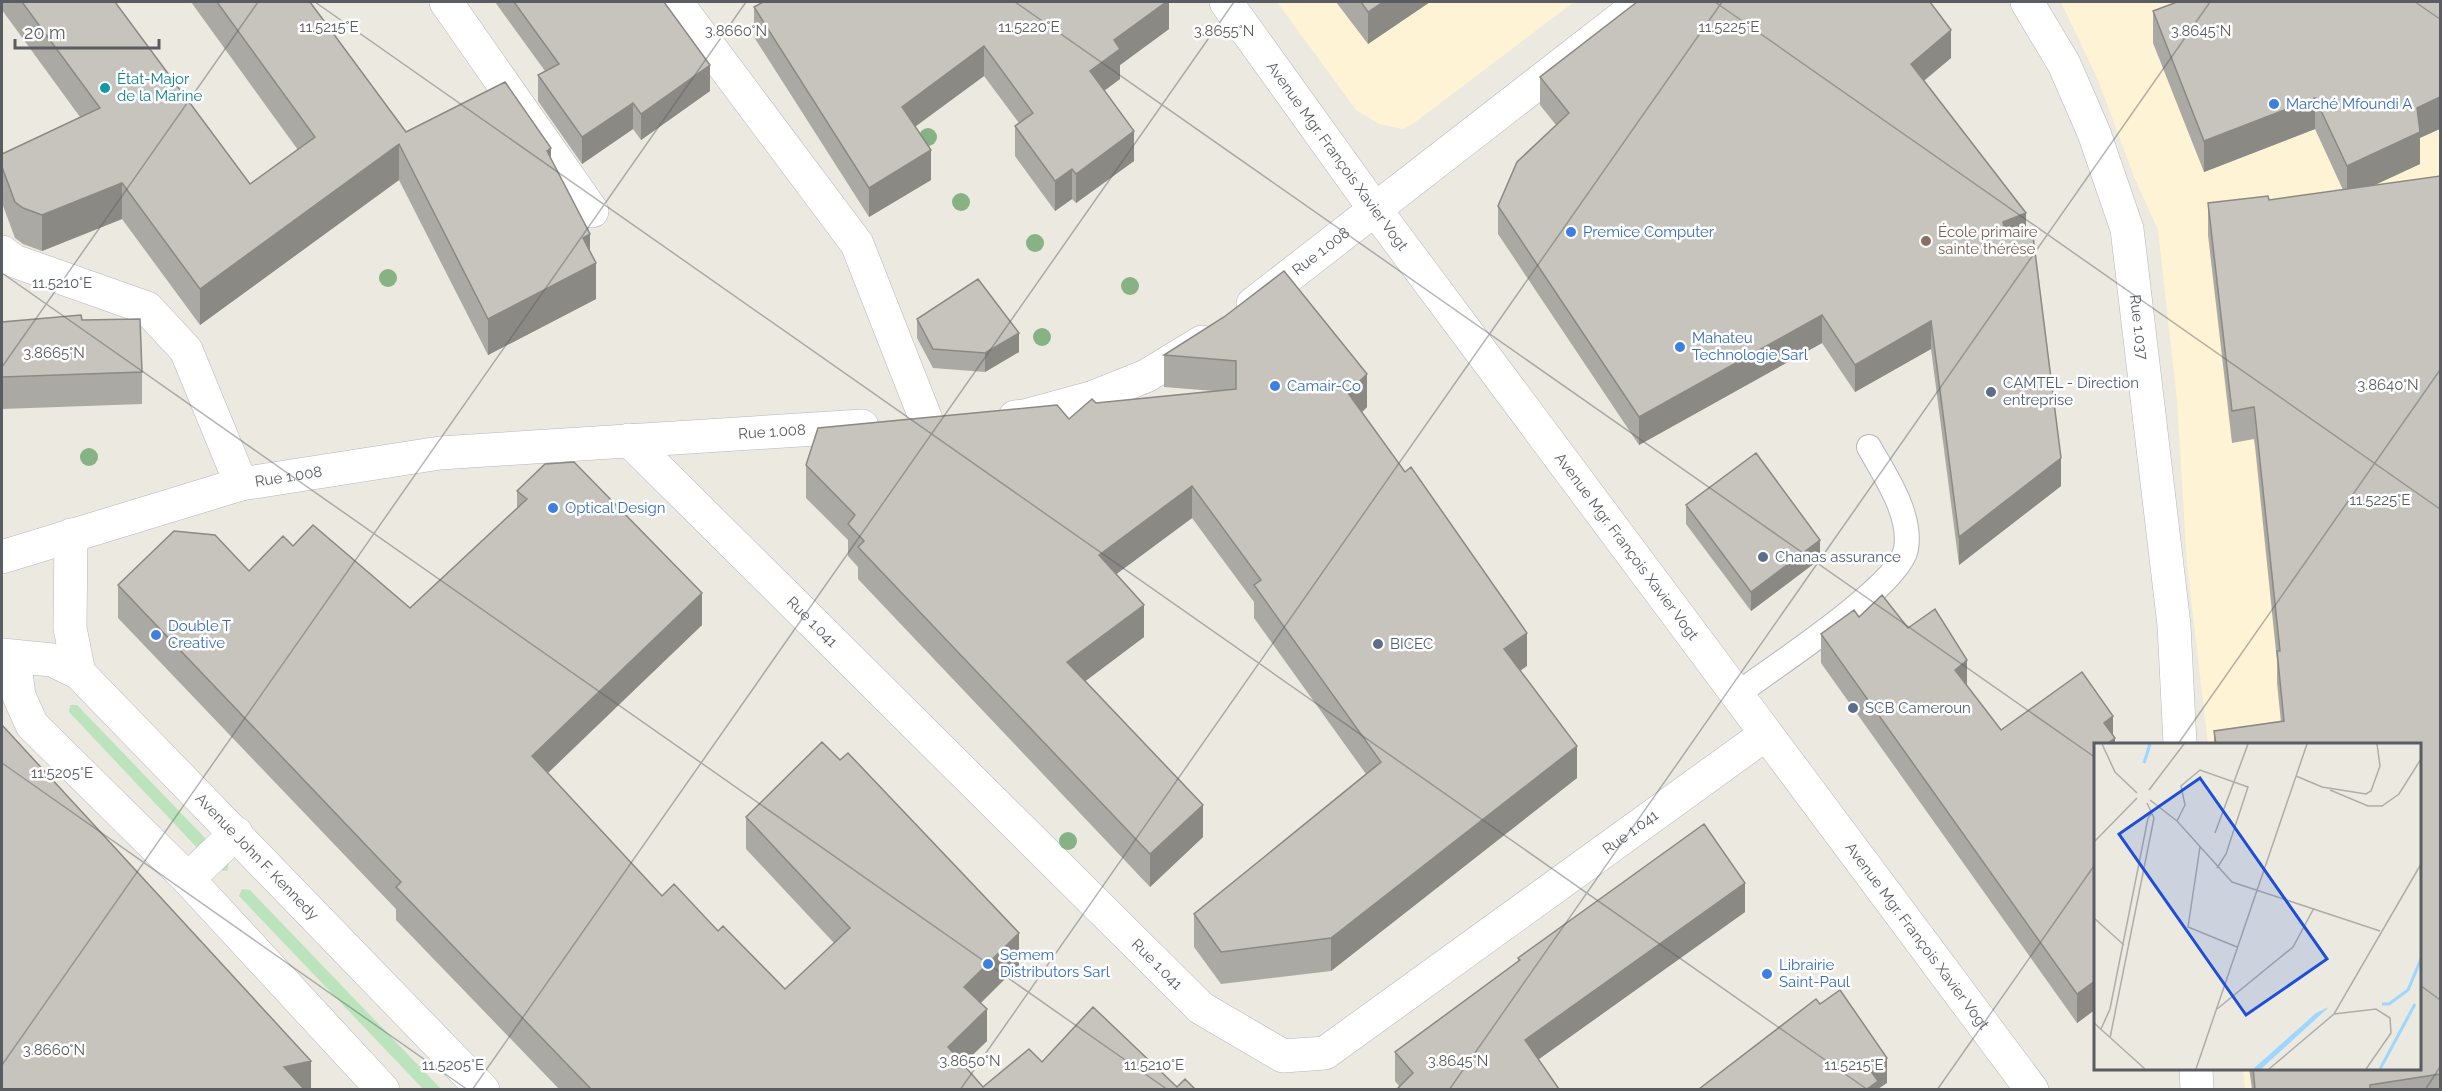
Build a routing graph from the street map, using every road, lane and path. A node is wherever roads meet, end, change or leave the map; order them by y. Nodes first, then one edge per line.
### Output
1 (446, 2) edge
2 (676, 2) edge
3 (1226, 2) edge
4 (1642, 2) edge
5 (2027, 2) edge
6 (1374, 208) junction
7 (592, 212) dead end
8 (2, 252) edge
9 (927, 422) junction
10 (629, 440) junction
11 (1869, 447) dead end
12 (241, 484) junction
13 (71, 535) junction
14 (2, 557) edge
15 (8, 656) edge
16 (79, 673) junction
17 (1737, 694) junction
18 (1766, 734) junction
19 (2180, 743) edge
20 (236, 833) junction
21 (188, 879) junction
22 (2196, 1070) edge
23 (383, 1089) edge
24 (483, 1089) edge
25 (2032, 1089) edge
26 (2197, 1089) edge

1 - 7 street
2 - 9 street
3 - 6 street, Avenue Mgr. François Xavier Vogt
4 - 6 street, Rue 1.008
5 - 19 street, Rue 1.037
6 - 9 street, Rue 1.008
6 - 17 street, Avenue Mgr. François Xavier Vogt
8 - 12 street
9 - 10 street, Rue 1.008
10 - 12 street, Rue 1.008
10 - 18 street, Rue 1.041
11 - 17 lane
12 - 13 street, Rue 1.008
13 - 14 street, Rue 1.008
13 - 16 street
15 - 16 street, Avenue John F. Kennedy
15 - 21 street, Avenue John F. Kennedy
16 - 20 street, Avenue John F. Kennedy
17 - 18 street, Avenue Mgr. François Xavier Vogt
18 - 25 street, Avenue Mgr. François Xavier Vogt
20 - 21 street
20 - 24 street, Avenue John F. Kennedy
21 - 23 street, Avenue John F. Kennedy
22 - 26 street

